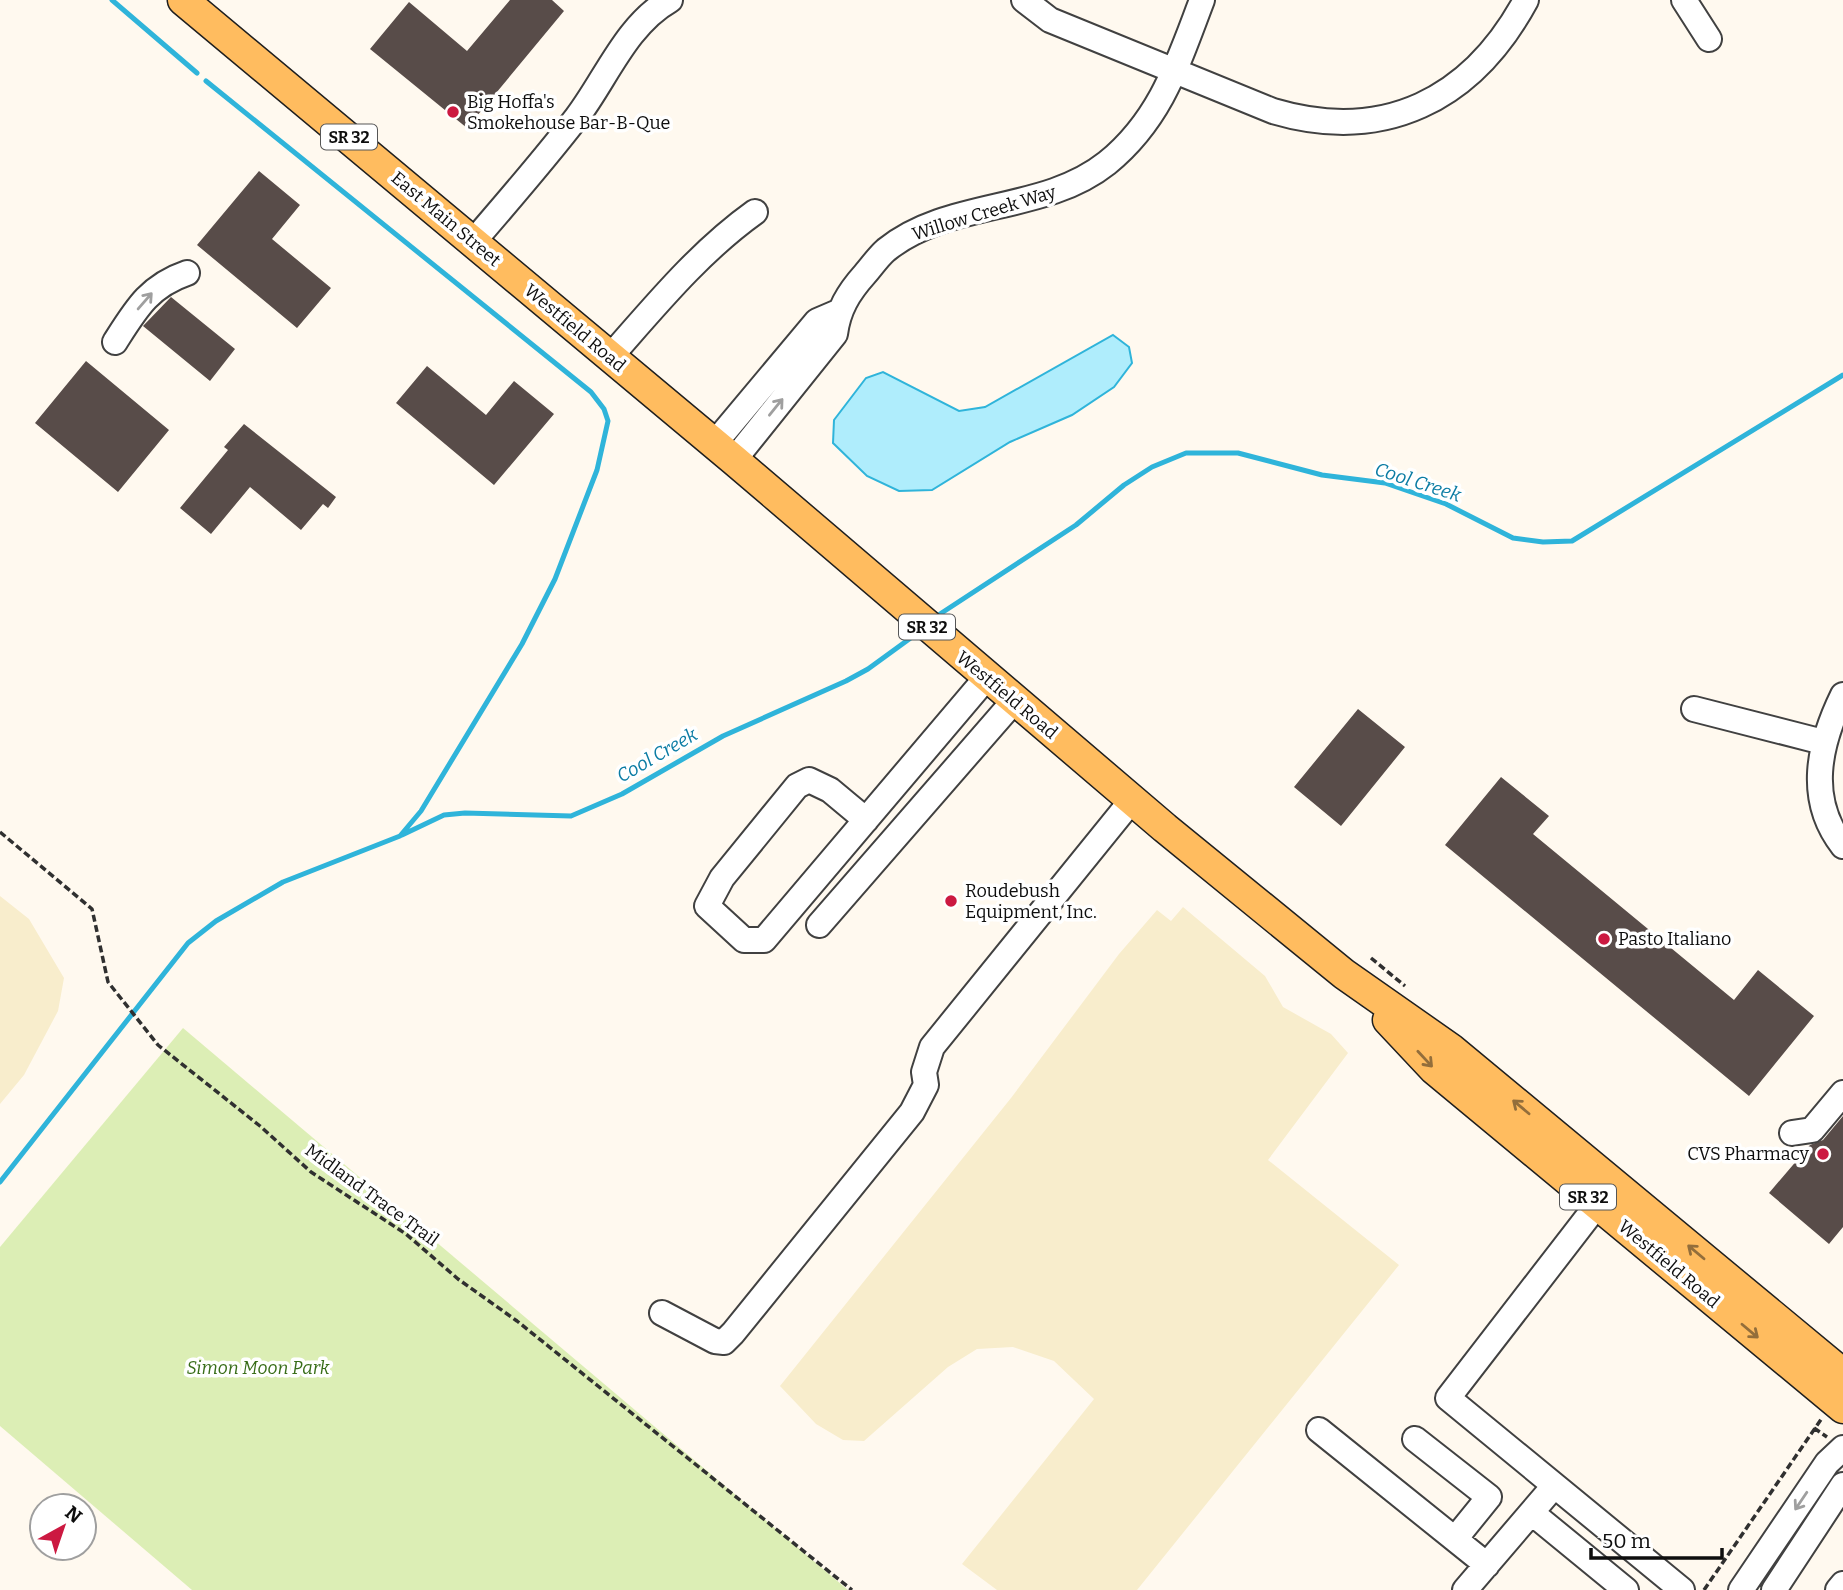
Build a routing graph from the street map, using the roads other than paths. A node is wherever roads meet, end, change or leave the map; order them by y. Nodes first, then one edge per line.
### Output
1 (183, 0) edge
2 (670, 0) edge
3 (1024, 0) edge
4 (1202, 0) edge
5 (1526, 0) edge
6 (1684, 0) edge
7 (1709, 39) dead end
8 (1175, 72) junction
9 (755, 212) dead end
10 (473, 242) junction
11 (187, 273) dead end
12 (514, 276) joint
13 (115, 342) dead end
14 (610, 357) junction
15 (724, 452) junction
16 (987, 677) junction
17 (1843, 695) edge
18 (1014, 701) junction
19 (1694, 709) dead end
20 (1823, 742) junction
21 (1132, 800) junction
22 (866, 820) junction
23 (1843, 846) edge
24 (819, 925) dead end
25 (1344, 974) junction
26 (1843, 1093) edge
27 (1792, 1133) dead end
28 (1597, 1205) junction
29 (662, 1313) dead end
30 (1840, 1395) edge
31 (1319, 1430) dead end
32 (1415, 1439) dead end
33 (1843, 1448) edge
34 (1843, 1485) edge
35 (1554, 1486) junction
36 (1532, 1513) junction
37 (1455, 1539) junction
38 (1487, 1565) junction
39 (1843, 1584) edge
40 (1465, 1590) edge
41 (1626, 1590) edge
42 (1682, 1590) edge
43 (1741, 1590) edge
44 (1774, 1590) edge
45 (1838, 1590) edge

1 - 10 main road, East Main Street / SR 32
2 - 10 street
3 - 8 street
4 - 8 street, Willow Creek Way
5 - 8 street
6 - 7 street
8 - 15 street, Willow Creek Way
9 - 14 street
10 - 12 main road, East Main Street / SR 32
13 -> 11 street
12 - 14 main road, Westfield Road / SR 32
14 - 15 main road, Westfield Road / SR 32
15 - 16 main road, Westfield Road / SR 32
16 - 18 main road, Westfield Road / SR 32
16 - 22 street
17 - 20 street
18 - 21 main road, Westfield Road / SR 32
18 - 24 street
19 - 20 street
20 - 23 street
21 - 25 main road, Westfield Road / SR 32
21 - 29 street
22 - 22 street
25 -> 28 main road, Westfield Road / SR 32
30 -> 25 main road, Westfield Road / SR 32
26 - 27 street
28 -> 30 main road, Westfield Road / SR 32
28 - 35 street
31 - 37 street
32 - 37 street
33 -> 43 street
34 - 44 street
35 - 36 street
35 - 42 street
36 - 38 street
36 - 41 street
37 - 38 street
38 - 40 street
39 - 45 street

